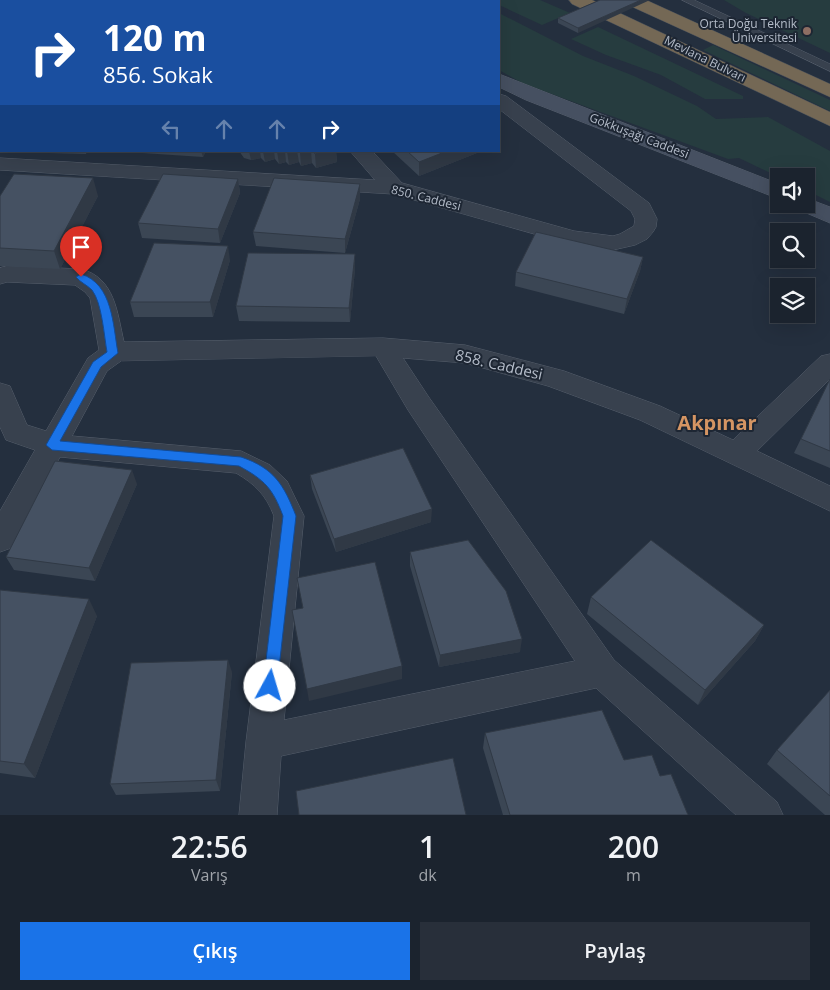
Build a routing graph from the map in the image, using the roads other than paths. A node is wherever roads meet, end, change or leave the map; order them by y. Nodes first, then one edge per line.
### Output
1 (578, 0) edge
2 (632, 0) edge
3 (687, 0) edge
4 (830, 68) edge
5 (500, 80) edge
6 (830, 91) edge
7 (500, 101) edge
8 (830, 120) edge
9 (361, 152) edge
10 (103, 161) edge
11 (0, 164) edge
12 (394, 188) junction
13 (770, 188) edge
14 (815, 209) edge
15 (830, 216) edge
16 (0, 276) edge
17 (383, 347) junction
18 (113, 353) junction
19 (830, 363) edge
20 (0, 393) edge
21 (52, 445) junction
22 (736, 454) junction
23 (830, 499) edge
24 (0, 539) edge
25 (602, 671) junction
26 (264, 742) junction
27 (258, 815) edge
28 (764, 815) edge

1 - 8 highway, Mevlana Bulvarı
2 - 6 highway, Mevlana Bulvarı
3 - 4 lane
5 - 13 street, Gökkuşağı Caddesi
7 - 12 street, 850. Caddesi
9 - 12 street
10 - 11 street, 850. Caddesi
10 - 12 street, 850. Caddesi
14 - 15 street
16 - 18 street
17 - 18 street, 858. Caddesi
17 - 22 street, 858. Caddesi
17 - 25 street
18 - 21 street
19 - 22 street
20 - 21 street
21 - 24 street
21 - 26 street
22 - 23 street, 858. Caddesi
25 - 26 street
25 - 28 street
26 - 27 street

